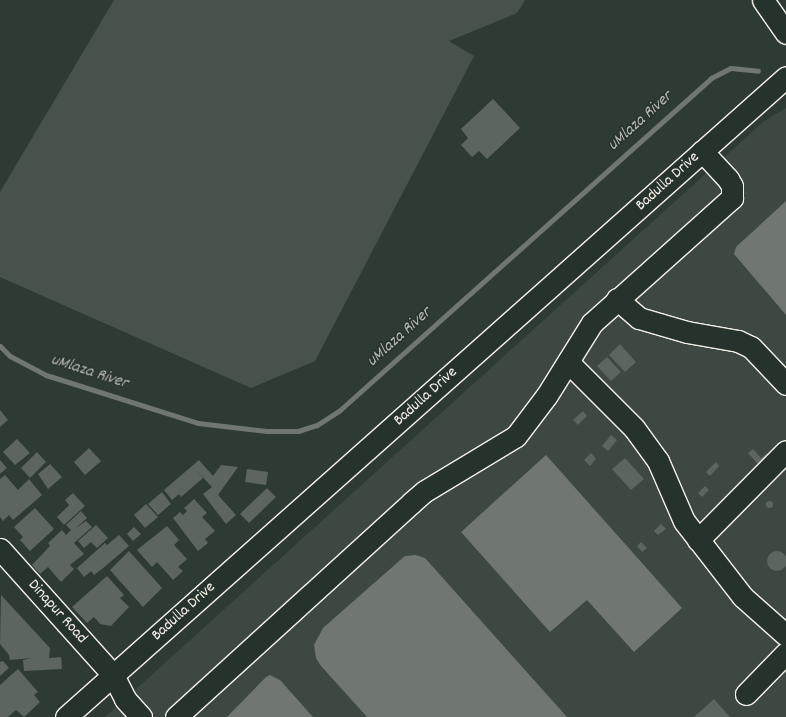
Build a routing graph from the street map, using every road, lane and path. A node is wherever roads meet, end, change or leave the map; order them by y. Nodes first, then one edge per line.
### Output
1 (763, 0) edge
2 (786, 33) edge
3 (786, 77) edge
4 (702, 151) junction
5 (617, 299) junction
6 (568, 362) junction
7 (786, 384) edge
8 (786, 451) edge
9 (698, 540) junction
10 (0, 549) edge
11 (786, 634) edge
12 (786, 653) edge
13 (113, 675) junction
14 (746, 694) dead end
15 (66, 717) edge
16 (141, 717) edge
17 (176, 717) edge

1 - 2 street
3 - 4 street, Badulla Drive
4 - 5 street
4 - 13 street, Badulla Drive
5 - 6 street
5 - 7 street
6 - 9 street
6 - 17 street
8 - 9 street
9 - 11 street
10 - 13 street, Dinapur Road
12 - 14 street
13 - 15 street, Badulla Drive
13 - 16 street, Dinapur Road

